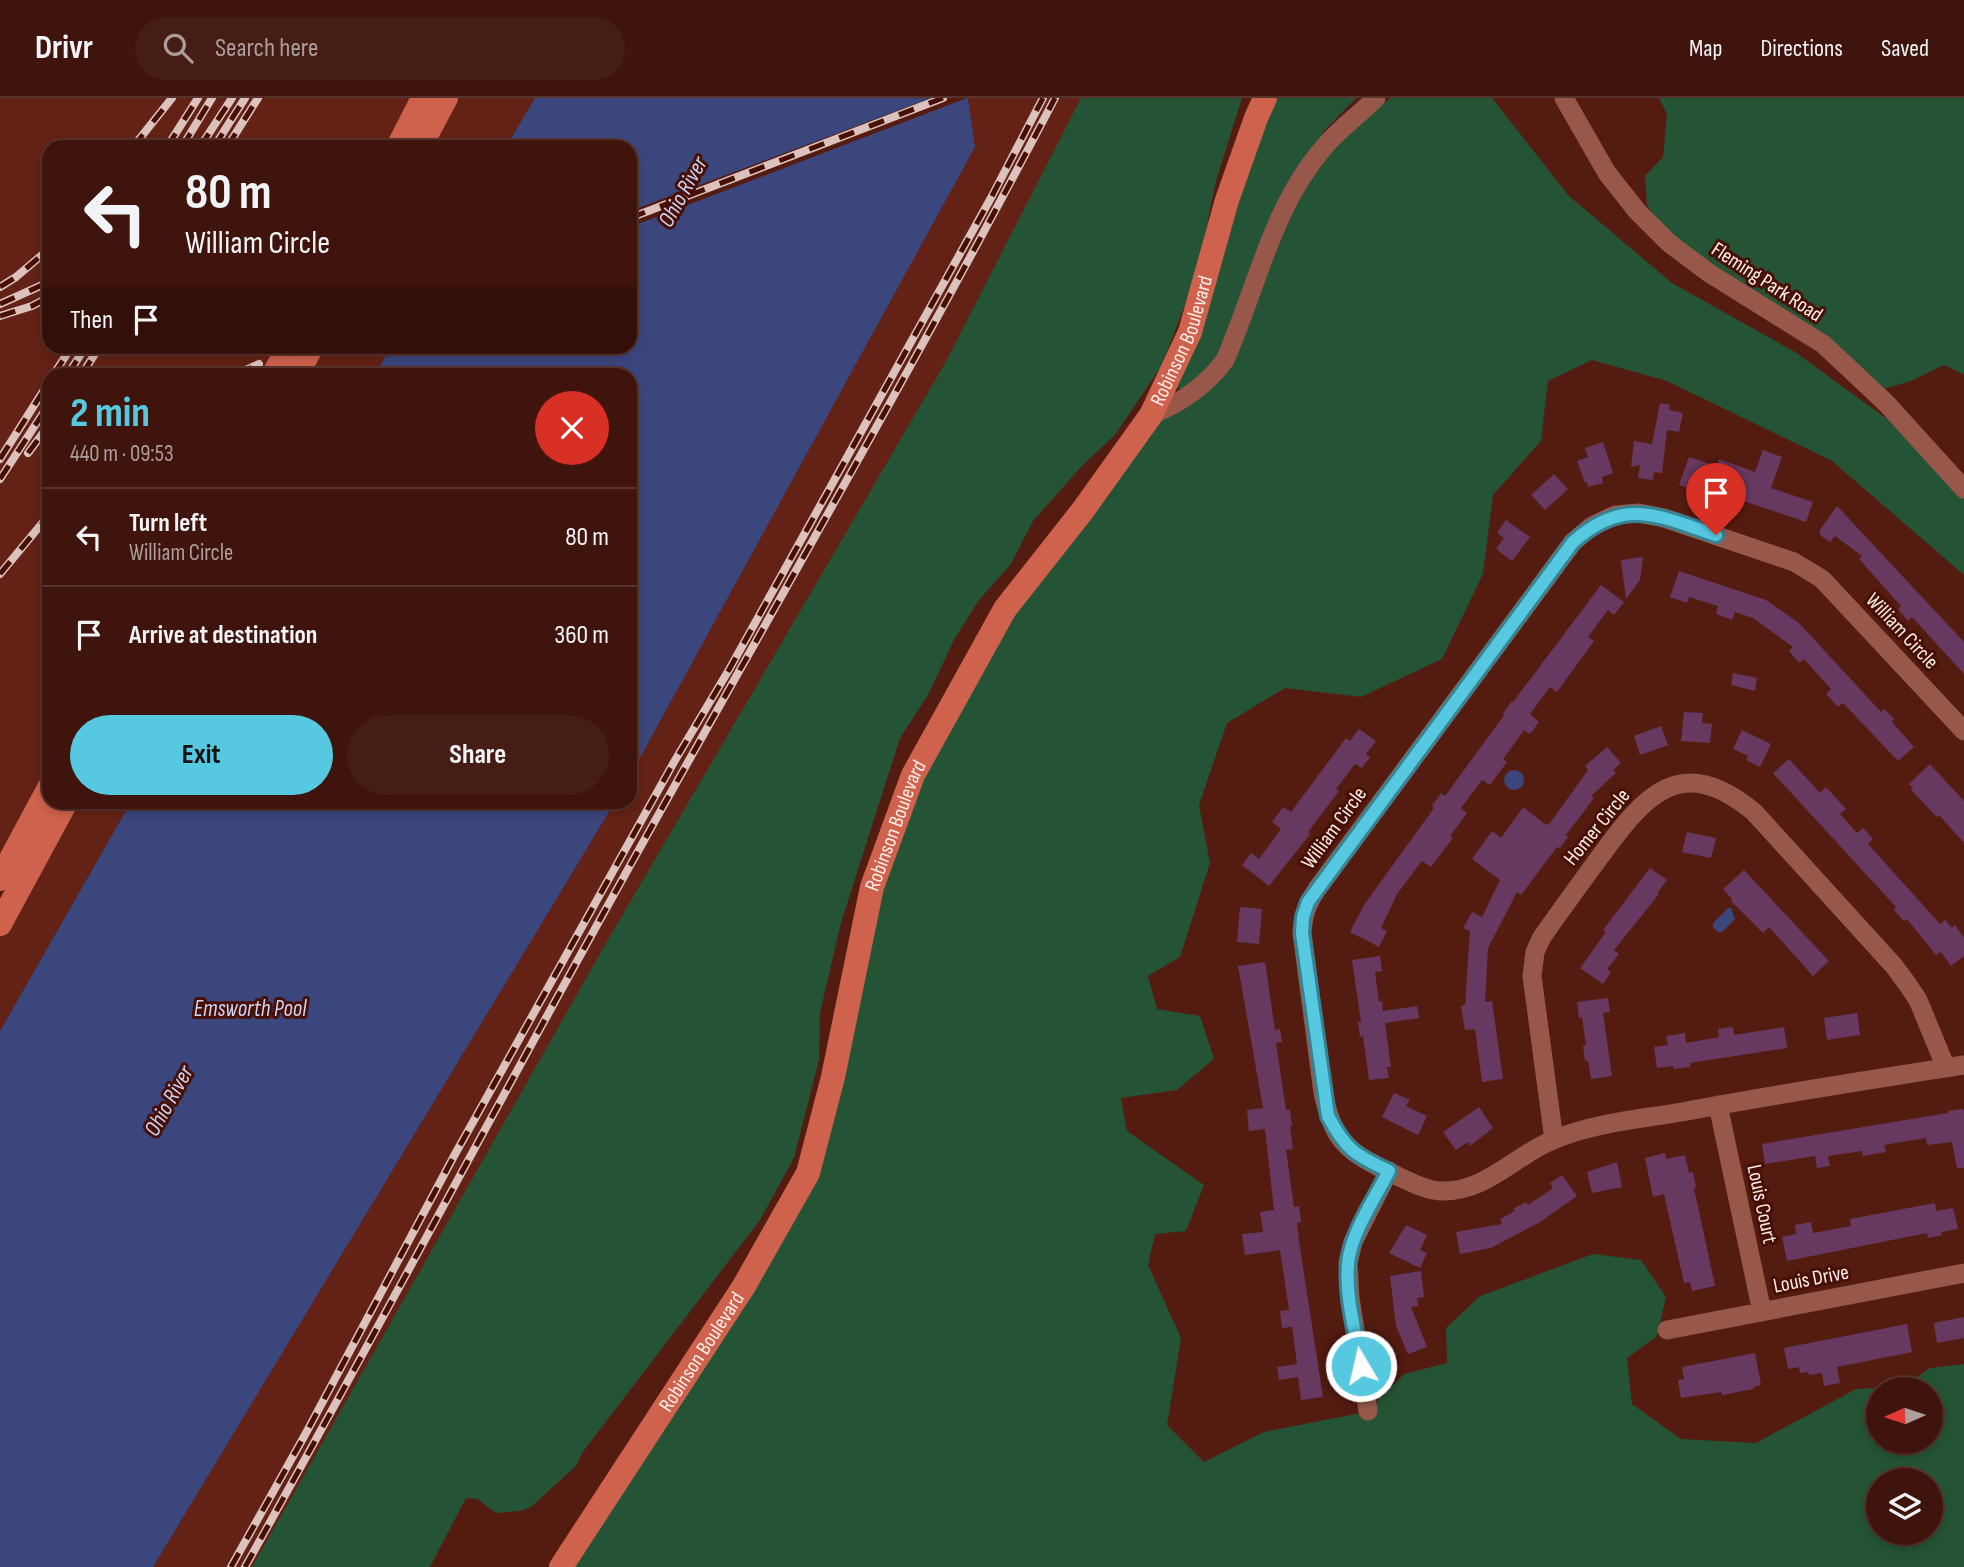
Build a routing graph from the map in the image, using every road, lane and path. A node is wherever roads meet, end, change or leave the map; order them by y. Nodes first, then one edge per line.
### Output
1 (424, 98) edge
2 (446, 98) edge
3 (1265, 98) edge
4 (1376, 98) edge
5 (1564, 98) edge
6 (402, 140) edge
7 (424, 140) edge
8 (1151, 415) junction
9 (1964, 489) edge
10 (1964, 731) edge
11 (42, 801) edge
12 (62, 809) edge
13 (0, 879) edge
14 (0, 924) edge
15 (1955, 1067) edge
16 (1718, 1105) junction
17 (1554, 1139) junction
18 (1389, 1171) junction
19 (1964, 1273) edge
20 (1762, 1312) junction
21 (1667, 1330) dead end
22 (1368, 1411) dead end
23 (561, 1567) edge

1 - 6 main road
2 - 7 main road
3 - 8 main road, Robinson Boulevard
4 - 8 street
5 - 9 street, Fleming Park Road
8 - 23 main road, Robinson Boulevard
10 - 18 street, William Circle
11 - 13 main road
12 - 14 main road
15 - 16 street, William Circle
15 - 17 street, Homer Circle
16 - 17 street, William Circle
16 - 20 street, Louis Court
17 - 18 street, William Circle
18 - 22 street
19 - 20 street, Louis Drive
20 - 21 street, Louis Drive

